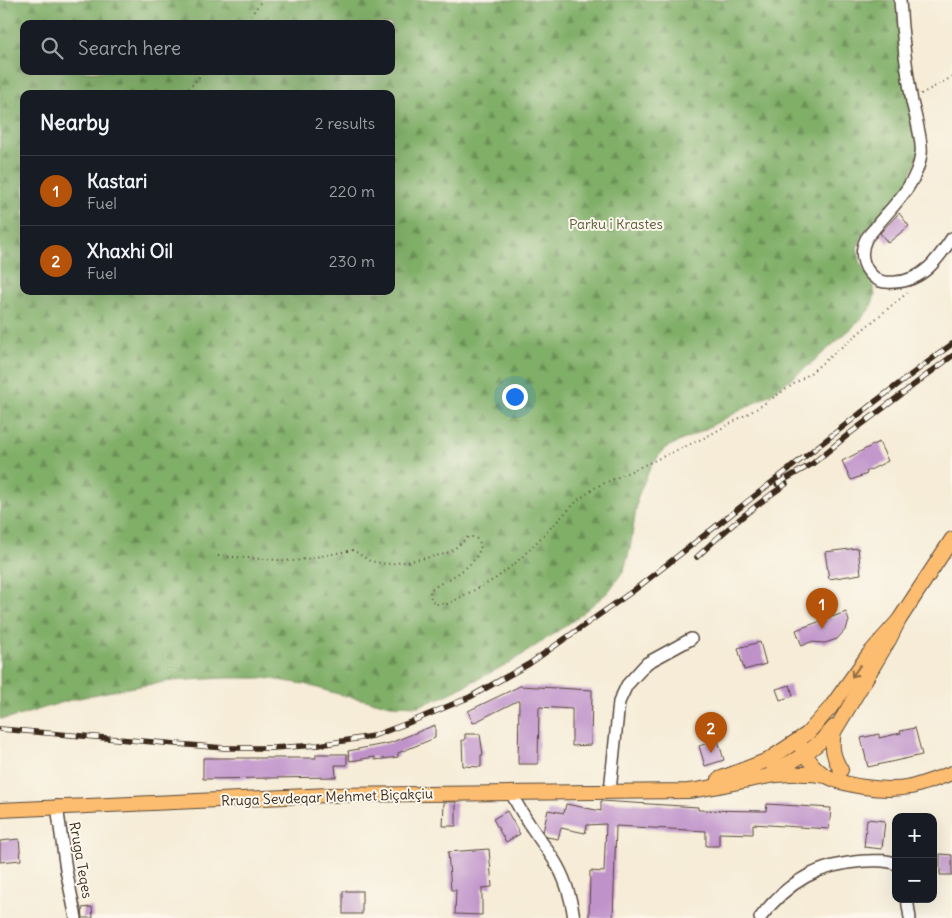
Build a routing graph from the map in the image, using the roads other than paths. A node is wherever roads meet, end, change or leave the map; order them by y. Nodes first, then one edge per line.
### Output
1 (900, 0) edge
2 (952, 238) edge
3 (952, 539) edge
4 (899, 620) junction
5 (691, 638) dead end
6 (840, 721) junction
7 (803, 737) junction
8 (811, 750) junction
9 (842, 770) junction
10 (952, 774) edge
11 (826, 776) junction
12 (749, 780) junction
13 (878, 787) junction
14 (654, 790) junction
15 (610, 791) junction
16 (511, 792) junction
17 (57, 806) junction
18 (0, 810) edge
19 (892, 862) edge
20 (908, 903) edge
21 (76, 918) edge
22 (574, 918) edge
23 (760, 918) edge
24 (910, 918) edge

1 - 2 street
3 - 4 main road
4 - 6 main road
4 -> 7 main road
5 - 15 street
6 - 8 main road
6 - 9 main road
7 - 8 main road
7 - 14 main road
8 - 9 main road
8 - 11 main road
8 - 12 main road
9 - 13 main road
10 - 13 main road
11 - 12 main road
11 - 13 main road
12 - 14 main road
14 - 15 main road, Rruga Sevdeqar Mehmet Biçakçiu
15 - 16 main road, Rruga Sevdeqar Mehmet Biçakçiu
16 - 17 main road, Rruga Sevdeqar Mehmet Biçakçiu
16 - 22 street
17 - 18 main road, Rruga Sevdeqar Mehmet Biçakçiu
17 - 21 street, Rruga Teqes
19 - 23 street
20 - 24 street

